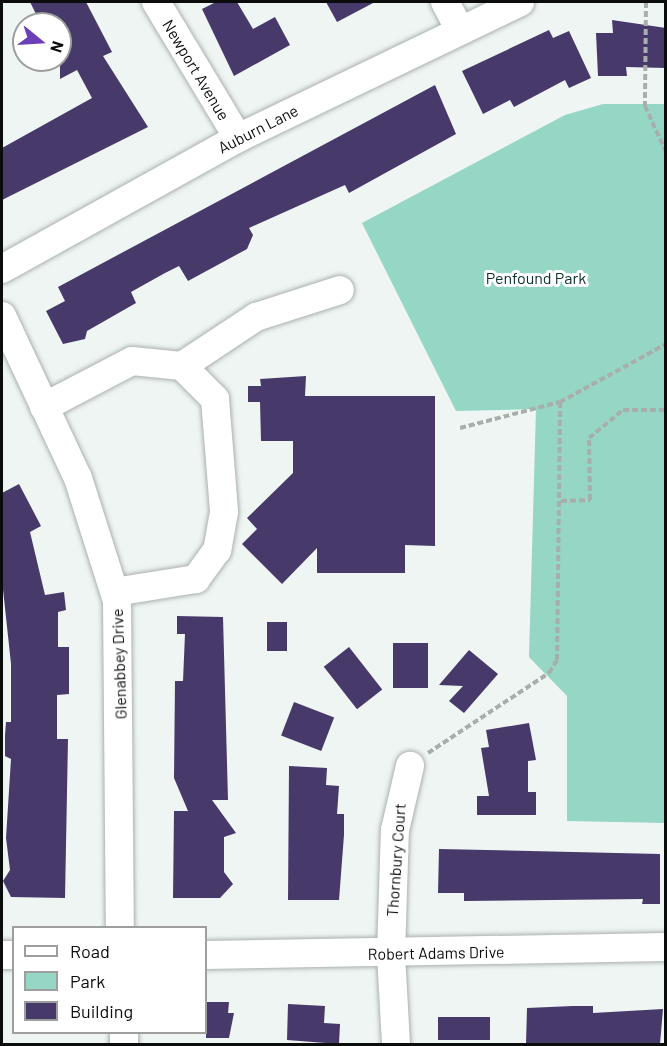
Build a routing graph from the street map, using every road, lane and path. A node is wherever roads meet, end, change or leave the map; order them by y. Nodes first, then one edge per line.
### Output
1 (156, 2) edge
2 (445, 2) edge
3 (520, 2) edge
4 (646, 2) edge
5 (459, 28) junction
6 (238, 138) junction
7 (666, 152) edge
8 (2, 269) edge
9 (340, 290) dead end
10 (2, 316) edge
11 (666, 344) edge
12 (182, 366) junction
13 (560, 402) junction
14 (44, 407) junction
15 (666, 410) edge
16 (460, 428) dead end
17 (561, 501) junction
18 (115, 592) junction
19 (410, 766) joint
20 (120, 926) edge
21 (666, 947) edge
22 (207, 955) edge
23 (391, 955) junction
24 (396, 1044) edge

1 - 6 street, Newport Avenue
2 - 5 street
3 - 5 street, Auburn Lane
4 - 7 path
5 - 6 street, Auburn Lane
6 - 8 street, Auburn Lane
9 - 12 street
10 - 14 street, Glenabbey Drive
11 - 13 path
12 - 14 street
12 - 18 street
13 - 16 path
13 - 17 path
14 - 18 street, Glenabbey Drive
15 - 17 path
17 - 19 path
18 - 20 street, Glenabbey Drive
19 - 23 street, Thornbury Court
21 - 23 street, Robert Adams Drive
22 - 23 street, Robert Adams Drive
23 - 24 street, Thornbury Court

